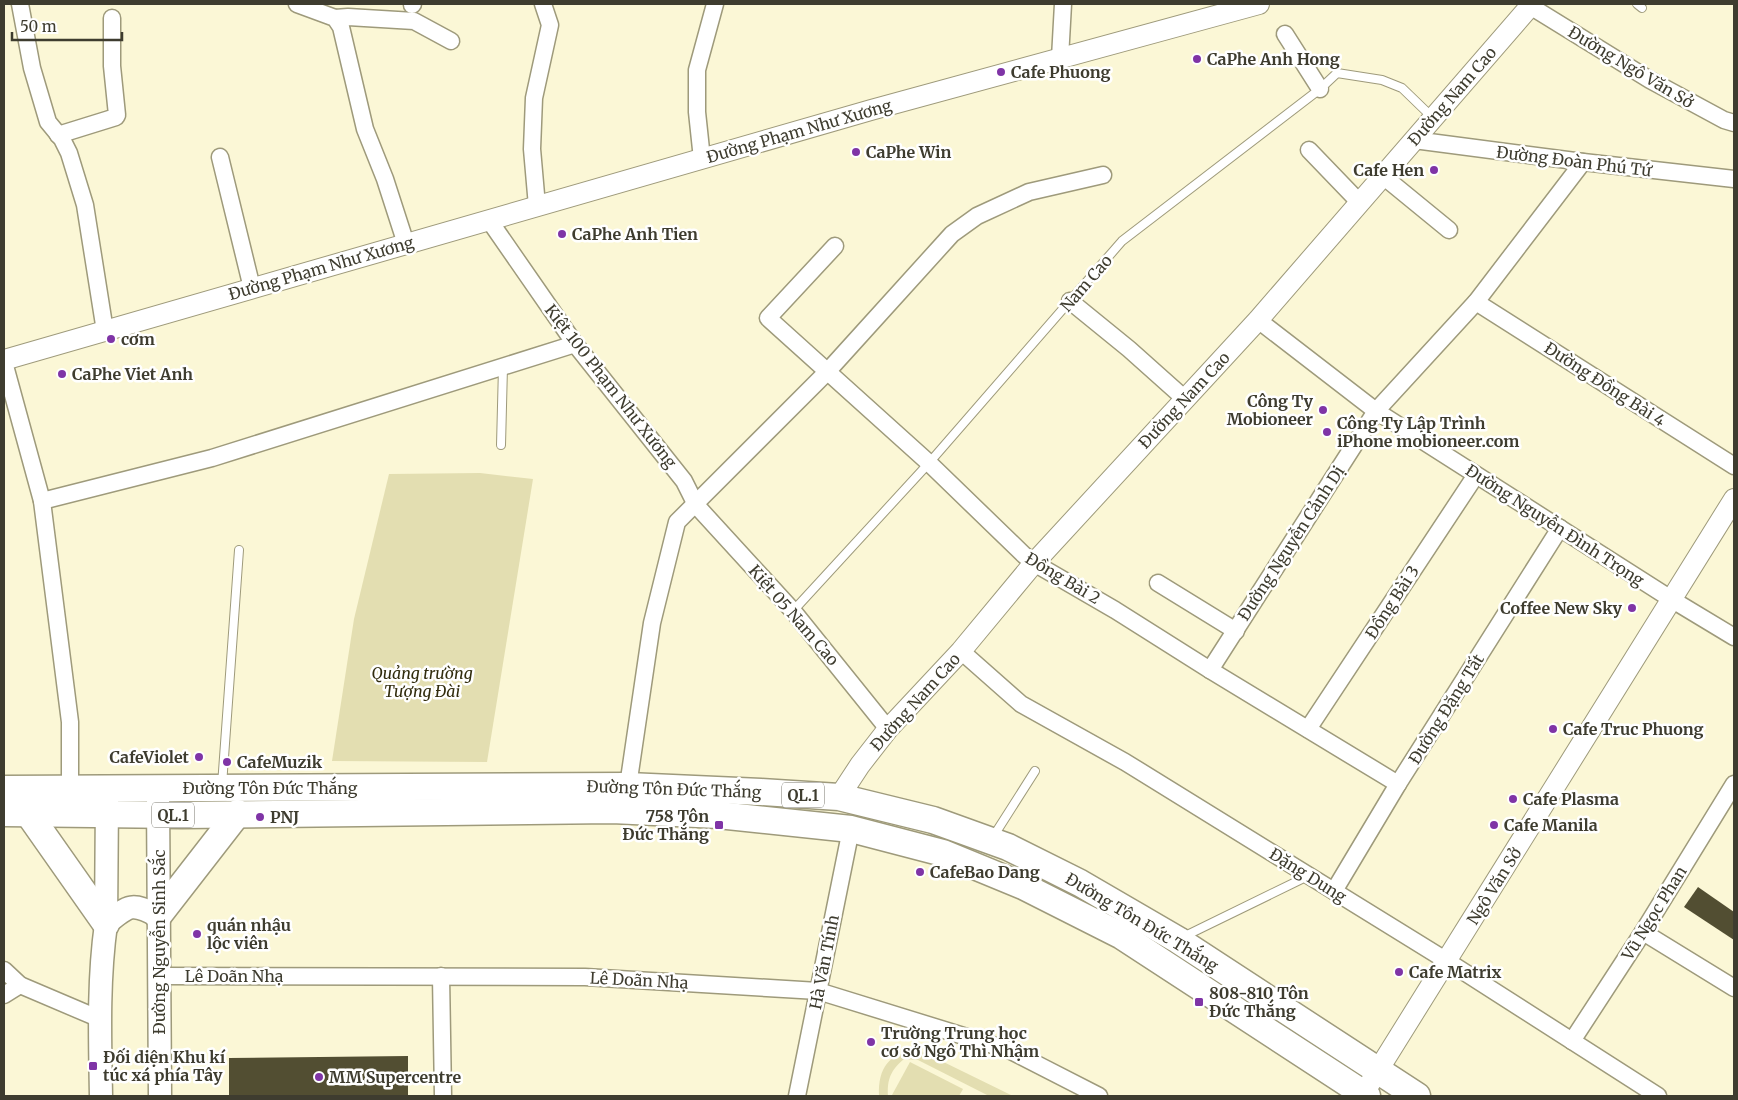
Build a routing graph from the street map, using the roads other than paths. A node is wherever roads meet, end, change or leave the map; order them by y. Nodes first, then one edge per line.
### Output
1 (20, 4) edge
2 (298, 4) edge
3 (544, 4) edge
4 (715, 4) edge
5 (1063, 4) edge
6 (1259, 4) edge
7 (1531, 5) edge
8 (329, 12) edge
9 (112, 18) dead end
10 (1286, 34) dead end
11 (451, 41) dead end
12 (1060, 58) junction
13 (1320, 89) junction
14 (1434, 118) junction
15 (1734, 123) edge
16 (58, 135) junction
17 (1414, 140) junction
18 (1309, 150) dead end
19 (220, 157) dead end
20 (702, 159) junction
21 (1582, 162) junction
22 (1103, 176) dead end
23 (1384, 176) junction
24 (1734, 179) edge
25 (1360, 203) junction
26 (537, 206) junction
27 (490, 220) junction
28 (1449, 230) dead end
29 (406, 244) junction
30 (835, 246) dead end
31 (252, 288) junction
32 (1070, 302) junction
33 (1476, 302) junction
34 (1258, 320) junction
35 (105, 331) junction
36 (575, 344) junction
37 (4, 361) edge
38 (503, 367) junction
39 (827, 372) junction
40 (1185, 399) junction
41 (1376, 411) junction
42 (501, 445) dead end
43 (929, 463) junction
44 (1734, 466) edge
45 (1476, 475) junction
46 (1734, 499) edge
47 (42, 501) junction
48 (696, 504) junction
49 (1560, 528) junction
50 (239, 550) dead end
51 (1034, 563) junction
52 (1158, 583) dead end
53 (1672, 600) junction
54 (793, 611) junction
55 (1236, 631) junction
56 (1734, 637) edge
57 (961, 651) junction
58 (1210, 670) junction
59 (888, 729) junction
60 (1308, 730) junction
61 (1035, 771) dead end
62 (1398, 784) junction
63 (1734, 784) edge
64 (628, 786) junction
65 (4, 788) edge
66 (70, 788) junction
67 (221, 788) junction
68 (108, 789) junction
69 (158, 789) junction
70 (840, 797) junction
71 (16, 813) edge
72 (238, 813) junction
73 (107, 815) junction
74 (158, 815) junction
75 (851, 829) junction
76 (990, 840) junction
77 (1310, 876) junction
78 (1334, 891) junction
79 (158, 916) junction
80 (106, 924) junction
81 (1643, 932) junction
82 (1178, 940) junction
83 (1448, 961) junction
84 (4, 970) edge
85 (159, 976) junction
86 (441, 976) junction
87 (20, 985) junction
88 (1734, 988) edge
89 (818, 991) junction
90 (4, 995) edge
91 (100, 1019) junction
92 (1572, 1041) junction
93 (1378, 1070) junction
94 (1364, 1095) edge
95 (101, 1096) edge
96 (160, 1096) edge
97 (443, 1096) edge
98 (797, 1096) edge
99 (1099, 1096) edge
100 (1417, 1096) edge
101 (1658, 1096) edge

1 - 16 street
2 - 8 street
3 - 26 street
4 - 20 street
5 - 12 street
6 - 12 street, Đường Phạm Như Xương
7 - 14 street, Đường Nam Cao
7 - 15 street, Đường Ngô Văn Sở
8 - 11 street
8 - 29 street
9 - 16 street
10 - 13 street
12 - 20 street, Đường Phạm Như Xương
13 - 14 lane, Nam Cao
13 - 32 lane, Nam Cao
14 - 17 street, Đường Nam Cao
16 - 35 street
17 - 21 street, Đường Đoàn Phú Tứ
17 - 23 street, Đường Nam Cao
18 - 25 street
19 - 31 street
20 - 26 street, Đường Phạm Như Xương
21 - 24 street, Đường Đoàn Phú Tứ
21 - 33 street, Đường Nguyễn Cảnh Dị
22 - 39 street
23 - 25 street, Đường Nam Cao
23 - 28 street
25 - 34 street, Đường Nam Cao
26 - 27 street, Đường Phạm Như Xương
27 - 29 street, Đường Phạm Như Xương
27 - 36 street, Kiệt 100 Phạm Như Xương
29 - 31 street, Đường Phạm Như Xương
30 - 39 street, Đồng Bài 2
31 - 35 street, Đường Phạm Như Xương
32 - 40 street
32 - 43 lane, Nam Cao
33 - 41 street, Đường Nguyễn Cảnh Dị
33 - 44 street, Đường Đồng Bài 4
34 - 40 street, Đường Nam Cao
34 - 41 street, Đường Nguyễn Đình Trọng
35 - 37 street, Đường Phạm Như Xương
36 - 38 street
36 - 48 street, Kiệt 100 Phạm Như Xương
37 - 47 street
38 - 42 lane
38 - 47 street
39 - 43 street, Đồng Bài 2
39 - 48 street
40 - 51 street, Đường Nam Cao
41 - 45 street, Đường Nguyễn Đình Trọng
41 - 55 street, Đường Nguyễn Cảnh Dị
43 - 51 street, Đồng Bài 2
43 - 54 lane, Nam Cao
45 - 49 street, Đường Nguyễn Đình Trọng
45 - 60 street, Đồng Bài 3
46 - 53 street, Ngô Văn Sở
47 - 66 street
48 - 54 street, Kiệt 05 Nam Cao
48 - 64 street
49 - 53 street, Đường Nguyễn Đình Trọng
49 - 62 street, Đường Đặng Tất
50 - 67 lane
51 - 57 street, Đường Nam Cao
51 - 58 street, Đồng Bài 2
52 - 55 street
53 - 56 street, Đường Nguyễn Đình Trọng
53 - 83 street, Ngô Văn Sở
54 - 59 street, Kiệt 05 Nam Cao
55 - 58 street, Đường Nguyễn Cảnh Dị
57 - 59 street, Đường Nam Cao
57 - 77 street, Đặng Dung
58 - 60 street, Đồng Bài 2
59 - 70 street, Đường Nam Cao
60 - 62 street, Đồng Bài 2
61 - 76 lane
62 - 78 street, Đường Đặng Tất
63 - 81 street, Vũ Ngọc Phan
64 - 67 highway, Đường Tôn Đức Thắng / QL.1
64 - 70 highway, Đường Tôn Đức Thắng / QL.1
65 - 66 highway, Đường Tôn Đức Thắng / QL.1
66 - 68 highway, Đường Tôn Đức Thắng / QL.1
67 - 69 highway, Đường Tôn Đức Thắng / QL.1
68 - 69 highway, Đường Tôn Đức Thắng / QL.1
68 - 73 main road
69 - 74 main road, Đường Nguyễn Sinh Sắc
70 - 76 highway, Đường Tôn Đức Thắng / QL.1
71 - 73 highway, Đường Tôn Đức Thắng / QL.1
71 - 80 highway
72 - 74 highway, Đường Tôn Đức Thắng / QL.1
72 - 75 highway, Đường Tôn Đức Thắng / QL.1
72 - 79 highway
73 - 74 highway, Đường Tôn Đức Thắng / QL.1
73 - 80 main road
74 - 79 main road, Đường Nguyễn Sinh Sắc
75 - 89 street, Hà Văn Tính
75 - 94 highway, Đường Tôn Đức Thắng / QL.1
76 - 82 highway, Đường Tôn Đức Thắng / QL.1
77 - 78 street, Đặng Dung
77 - 82 lane
78 - 83 street, Đặng Dung
79 - 80 main road
79 - 85 main road, Đường Nguyễn Sinh Sắc
80 - 91 main road
81 - 88 street
81 - 92 street, Vũ Ngọc Phan
82 - 93 highway, Đường Tôn Đức Thắng / QL.1
83 - 92 street, Đặng Dung
83 - 93 street, Ngô Văn Sở
84 - 87 street
85 - 86 street, Lê Doãn Nhạ
85 - 96 main road, Đường Nguyễn Sinh Sắc
86 - 89 street, Lê Doãn Nhạ
86 - 97 street
87 - 90 street
87 - 91 street
89 - 98 street, Hà Văn Tính
89 - 99 street, Lê Doãn Nhạ
91 - 95 main road
92 - 101 street, Đặng Dung
93 - 94 street, Ngô Văn Sở
93 - 100 highway, Đường Tôn Đức Thắng / QL.1

